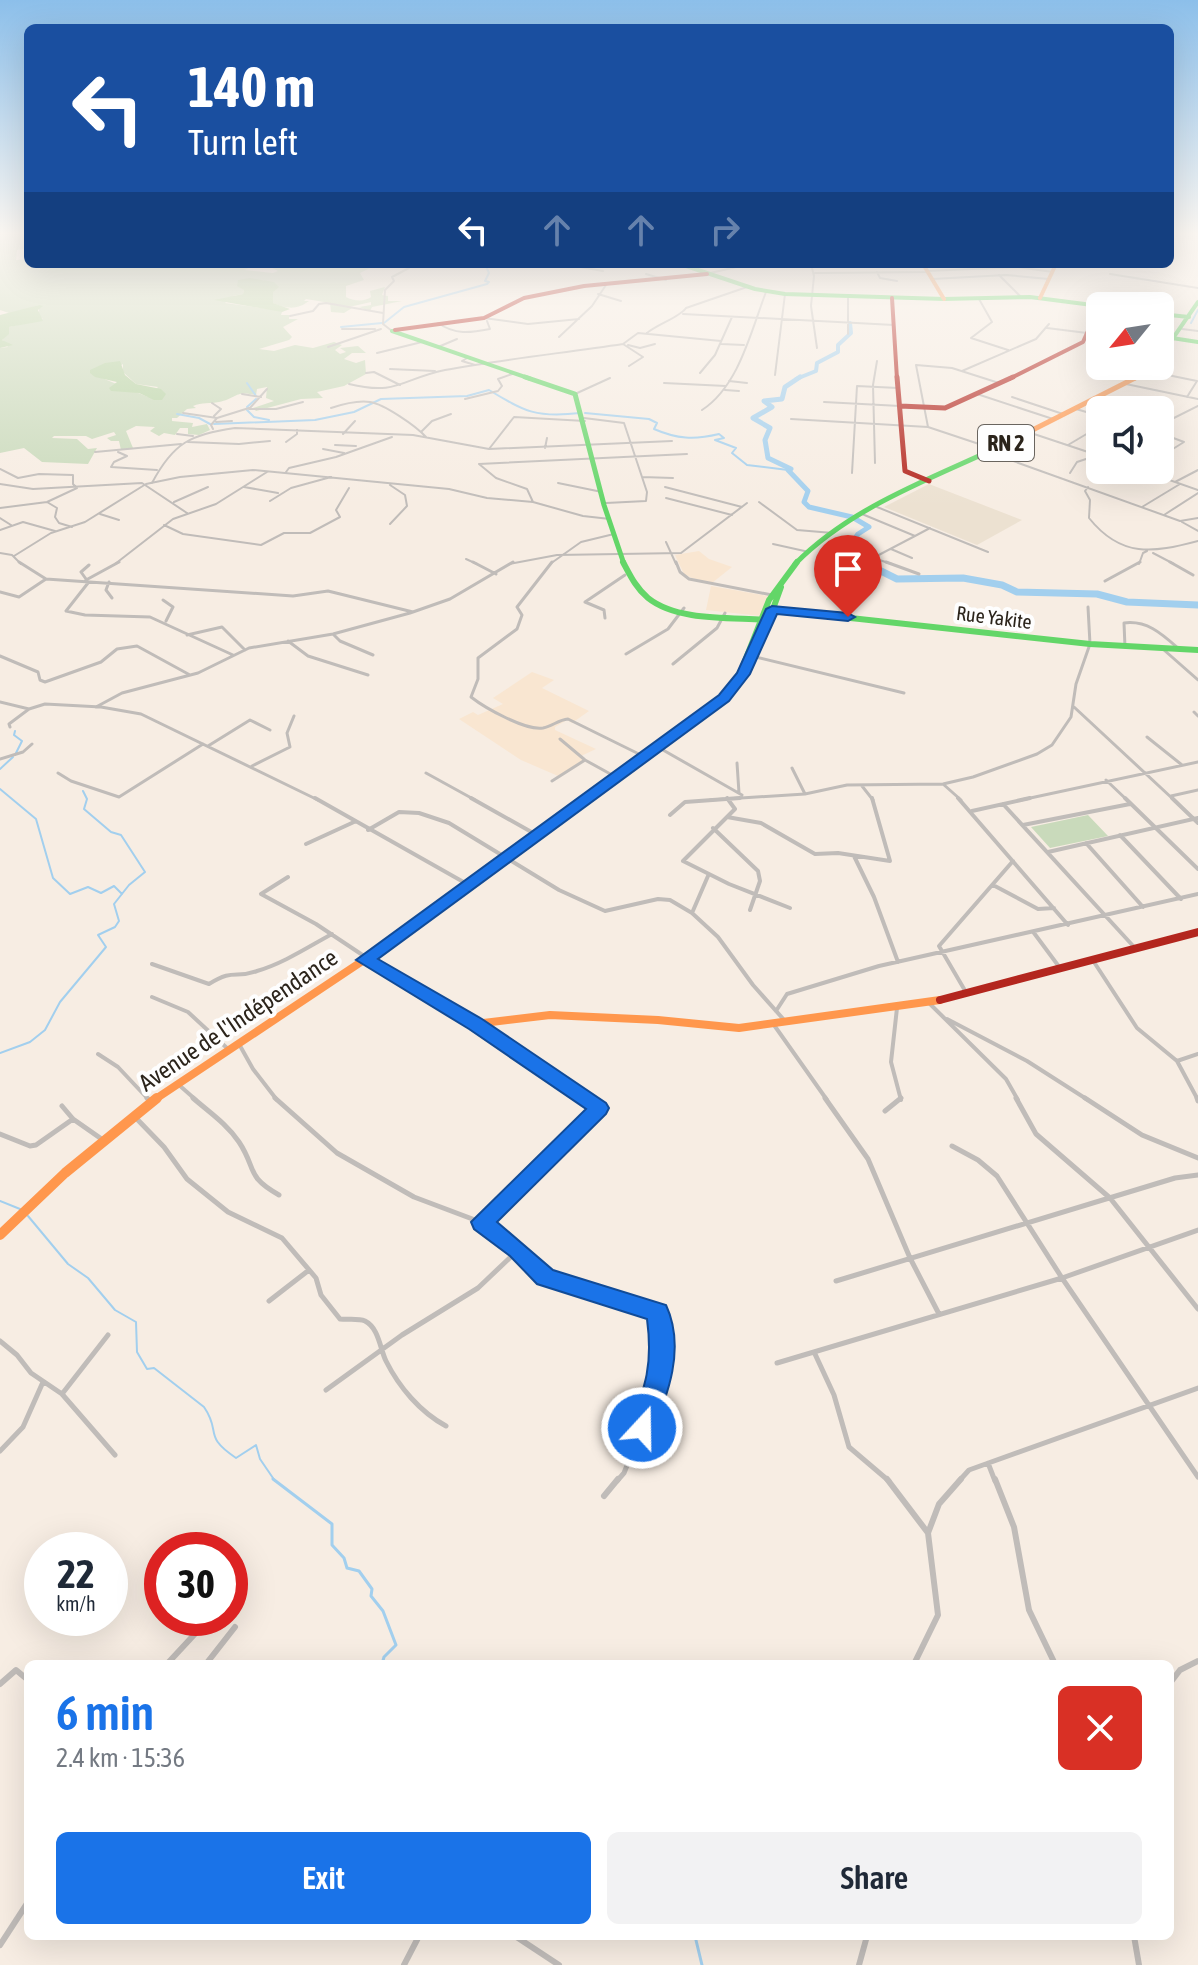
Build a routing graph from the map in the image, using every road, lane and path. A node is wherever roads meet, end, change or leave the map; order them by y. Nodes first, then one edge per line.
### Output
1 (387, 324) edge
2 (432, 324) edge
3 (574, 324) edge
4 (659, 324) edge
5 (729, 324) edge
6 (753, 324) edge
7 (781, 324) edge
8 (815, 324) edge
9 (847, 324) edge
10 (874, 324) edge
11 (990, 324) edge
12 (1184, 324) edge
13 (894, 325) joint
14 (342, 329) dead end
15 (381, 329) junction
16 (389, 329) junction
17 (1198, 331) edge
18 (647, 333) junction
19 (1086, 333) edge
20 (848, 334) dead end
21 (1086, 335) edge
22 (559, 337) dead end
23 (1174, 337) edge
24 (1177, 337) junction
25 (457, 339) dead end
26 (1174, 341) edge
27 (422, 342) junction
28 (1198, 342) edge
29 (721, 343) junction
30 (655, 344) dead end
31 (625, 345) junction
32 (744, 345) junction
33 (328, 347) dead end
34 (438, 347) junction
35 (817, 348) dead end
36 (1008, 350) junction
37 (377, 353) dead end
38 (469, 357) junction
39 (877, 361) dead end
40 (487, 363) junction
41 (476, 366) junction
42 (629, 366) dead end
43 (390, 369) dead end
44 (441, 371) junction
45 (962, 371) junction
46 (366, 373) dead end
47 (515, 373) junction
48 (700, 373) dead end
49 (775, 375) dead end
50 (1174, 375) edge
51 (610, 378) dead end
52 (1133, 380) edge
53 (729, 381) junction
54 (664, 383) dead end
55 (747, 383) dead end
56 (999, 383) junction
57 (349, 384) dead end
58 (1126, 384) junction
59 (401, 385) junction
60 (874, 386) junction
61 (725, 388) junction
62 (898, 388) junction
63 (267, 389) dead end
64 (739, 391) dead end
65 (242, 394) dead end
66 (575, 394) junction
67 (976, 394) junction
68 (261, 397) junction
69 (1012, 397) dead end
70 (1187, 397) junction
71 (465, 399) dead end
72 (1198, 399) edge
73 (303, 402) dead end
74 (824, 402) dead end
75 (212, 403) dead end
76 (857, 404) junction
77 (876, 405) junction
78 (900, 406) junction
79 (249, 408) junction
80 (331, 408) dead end
81 (1197, 408) edge
82 (926, 409) junction
83 (1076, 409) junction
84 (702, 410) dead end
85 (1086, 412) edge
86 (183, 413) dead end
87 (451, 414) dead end
88 (1065, 414) junction
89 (216, 419) junction
90 (585, 419) junction
91 (791, 419) dead end
92 (1174, 419) edge
93 (1055, 420) junction
94 (232, 421) dead end
95 (355, 421) dead end
96 (854, 423) junction
97 (876, 424) junction
98 (902, 426) junction
99 (928, 427) junction
100 (213, 429) junction
101 (297, 430) junction
102 (422, 431) junction
103 (1028, 432) junction
104 (177, 434) dead end
105 (343, 434) junction
106 (1086, 434) edge
107 (396, 436) junction
108 (196, 437) junction
109 (426, 437) junction
110 (547, 438) dead end
111 (1174, 438) edge
112 (186, 441) junction
113 (270, 441) dead end
114 (672, 441) dead end
115 (286, 442) dead end
116 (631, 443) junction
117 (181, 444) junction
118 (335, 445) dead end
119 (1068, 445) junction
120 (593, 446) junction
121 (360, 447) junction
122 (545, 448) junction
123 (1174, 448) edge
124 (323, 449) dead end
125 (489, 449) junction
126 (991, 450) junction
127 (1086, 451) edge
128 (95, 452) dead end
129 (115, 452) junction
130 (344, 453) junction
131 (687, 454) dead end
132 (637, 457) junction
133 (596, 459) junction
134 (1086, 460) edge
135 (875, 463) dead end
136 (0, 469) edge
137 (157, 470) junction
138 (269, 470) junction
139 (1198, 470) edge
140 (286, 472) junction
141 (852, 473) dead end
142 (1070, 473) dead end
143 (333, 476) junction
144 (642, 477) junction
145 (18, 478) junction
146 (673, 478) dead end
147 (929, 481) junction
148 (1174, 482) edge
149 (152, 483) junction
150 (558, 483) dead end
151 (1178, 483) junction
152 (0, 484) edge
153 (146, 484) junction
154 (389, 484) junction
155 (11, 485) junction
156 (208, 487) dead end
157 (244, 487) junction
158 (665, 487) dead end
159 (1088, 487) junction
160 (77, 488) junction
161 (349, 488) dead end
162 (604, 492) junction
163 (1198, 492) edge
164 (278, 493) junction
165 (666, 498) dead end
166 (270, 501) dead end
167 (47, 502) junction
168 (174, 502) junction
169 (533, 502) junction
170 (759, 502) dead end
171 (606, 503) junction
172 (747, 503) dead end
173 (742, 507) junction
174 (877, 507) junction
175 (1142, 507) junction
176 (0, 508) edge
177 (187, 513) junction
178 (100, 514) junction
179 (732, 515) junction
180 (1164, 515) junction
181 (857, 517) junction
182 (0, 518) edge
183 (1198, 518) edge
184 (610, 519) junction
185 (119, 520) dead end
186 (1180, 521) junction
187 (390, 524) dead end
188 (11, 525) junction
189 (164, 525) junction
190 (74, 527) junction
191 (930, 528) junction
192 (0, 530) edge
193 (56, 531) junction
194 (1198, 531) edge
195 (833, 533) junction
196 (614, 534) junction
197 (915, 536) junction
198 (1198, 541) edge
199 (666, 542) dead end
200 (773, 544) dead end
201 (891, 549) junction
202 (1149, 551) junction
203 (988, 552) dead end
204 (0, 553) edge
205 (811, 553) junction
206 (671, 554) junction
207 (557, 555) junction
208 (619, 555) junction
209 (14, 556) junction
210 (912, 558) dead end
211 (466, 559) dead end
212 (89, 565) dead end
213 (496, 574) junction
214 (919, 574) dead end
215 (625, 575) junction
216 (1193, 575) dead end
217 (46, 579) junction
218 (87, 580) junction
219 (1105, 581) dead end
220 (109, 582) junction
221 (0, 592) edge
222 (112, 598) dead end
223 (163, 600) dead end
224 (771, 605) junction
225 (1088, 607) dead end
226 (684, 608) junction
227 (413, 612) junction
228 (725, 613) junction
229 (605, 618) dead end
230 (766, 620) junction
231 (166, 621) junction
232 (333, 634) junction
233 (187, 635) junction
234 (288, 641) junction
235 (1090, 644) junction
236 (1125, 647) junction
237 (245, 650) junction
238 (1164, 650) junction
239 (1181, 650) junction
240 (1198, 650) edge
241 (626, 654) dead end
242 (233, 655) junction
243 (373, 655) dead end
244 (0, 656) edge
245 (752, 656) junction
246 (673, 664) dead end
247 (190, 675) junction
248 (368, 675) dead end
249 (1198, 680) edge
250 (904, 693) dead end
251 (0, 702) edge
252 (96, 707) junction
253 (1074, 707) junction
254 (29, 709) junction
255 (294, 716) dead end
256 (10, 727) dead end
257 (270, 730) dead end
258 (1147, 737) dead end
259 (560, 739) dead end
260 (32, 744) dead end
261 (206, 745) junction
262 (656, 746) junction
263 (643, 756) junction
264 (0, 759) edge
265 (585, 760) junction
266 (1198, 762) edge
267 (737, 763) dead end
268 (1182, 765) junction
269 (252, 766) junction
270 (792, 768) dead end
271 (1145, 772) junction
272 (58, 773) dead end
273 (426, 773) dead end
274 (614, 776) junction
275 (1106, 780) junction
276 (552, 781) dead end
277 (943, 784) junction
278 (862, 786) junction
279 (1198, 790) edge
280 (739, 793) junction
281 (805, 794) junction
282 (1171, 796) junction
283 (744, 797) junction
284 (727, 798) junction
285 (1003, 804) junction
286 (1130, 804) junction
287 (972, 811) junction
288 (670, 815) dead end
289 (727, 817) junction
290 (1197, 820) edge
291 (354, 822) junction
292 (1023, 825) junction
293 (1154, 827) junction
294 (713, 828) junction
295 (368, 830) junction
296 (535, 834) junction
297 (1120, 835) junction
298 (1086, 843) junction
299 (306, 844) dead end
300 (1048, 852) junction
301 (506, 855) junction
302 (854, 856) junction
303 (1013, 861) junction
304 (1198, 869) edge
305 (708, 876) junction
306 (288, 877) dead end
307 (467, 884) junction
308 (993, 885) junction
309 (756, 892) junction
310 (1198, 894) edge
311 (1181, 899) junction
312 (790, 908) dead end
313 (1054, 908) junction
314 (1144, 908) junction
315 (750, 910) dead end
316 (692, 913) junction
317 (1107, 916) junction
318 (1068, 925) junction
319 (1198, 932) edge
320 (1034, 933) junction
321 (332, 934) junction
322 (1135, 948) junction
323 (942, 953) junction
324 (366, 959) junction
325 (1092, 959) junction
326 (898, 962) junction
327 (152, 964) dead end
328 (1060, 968) junction
329 (967, 994) junction
330 (152, 997) dead end
331 (929, 1003) junction
332 (897, 1008) junction
333 (776, 1011) junction
334 (942, 1016) junction
335 (786, 1023) junction
336 (475, 1024) junction
337 (774, 1025) junction
338 (238, 1042) junction
339 (228, 1049) junction
340 (98, 1054) dead end
341 (1198, 1054) edge
342 (1177, 1061) junction
343 (178, 1083) junction
344 (1198, 1101) edge
345 (151, 1102) junction
346 (62, 1106) dead end
347 (885, 1111) dead end
348 (133, 1116) junction
349 (73, 1119) junction
350 (0, 1134) edge
351 (103, 1140) junction
352 (952, 1146) dead end
353 (1198, 1158) edge
354 (1198, 1175) edge
355 (279, 1195) dead end
356 (1110, 1198) junction
357 (482, 1222) junction
358 (1029, 1225) junction
359 (1198, 1230) edge
360 (0, 1235) edge
361 (1152, 1248) junction
362 (518, 1250) junction
363 (910, 1258) junction
364 (309, 1270) junction
365 (1062, 1278) junction
366 (836, 1281) dead end
367 (269, 1301) dead end
368 (1198, 1309) edge
369 (939, 1314) junction
370 (108, 1335) dead end
371 (0, 1341) edge
372 (382, 1351) junction
373 (815, 1354) junction
374 (777, 1363) dead end
375 (43, 1382) junction
376 (1198, 1388) edge
377 (326, 1390) dead end
378 (62, 1394) junction
379 (1151, 1406) junction
380 (446, 1426) dead end
381 (0, 1451) edge
382 (115, 1455) dead end
383 (988, 1463) junction
384 (1198, 1477) edge
385 (604, 1496) dead end
386 (928, 1533) junction
387 (193, 1636) edge
388 (228, 1636) edge
389 (171, 1660) edge
390 (209, 1660) edge
391 (916, 1660) edge
392 (1053, 1660) edge
393 (1198, 1661) edge
394 (24, 1677) edge
395 (1174, 1678) edge
396 (0, 1684) edge
397 (24, 1908) edge
398 (417, 1940) edge
399 (521, 1940) edge
400 (866, 1940) edge
401 (1135, 1940) edge
402 (0, 1945) edge
403 (404, 1965) edge
404 (559, 1965) edge
405 (859, 1965) edge
406 (1139, 1965) edge

1 - 16 street
2 - 16 street
3 - 22 street
4 - 18 street
5 - 29 street
6 - 32 street
7 - 49 street
8 - 35 street
9 - 20 street
10 - 13 street
11 - 36 street
12 - 24 street
13 - 62 street
14 - 15 street
15 - 16 street
15 - 33 street
16 - 27 street
17 - 24 street
18 - 29 street
18 - 31 street
19 - 36 street
21 - 56 street
23 - 24 street
24 - 26 street
24 - 28 street
25 - 34 street
27 - 34 street
27 - 37 street
29 - 32 street
29 - 48 street
30 - 31 street
31 - 40 street
31 - 42 street
32 - 53 street
34 - 38 street
36 - 45 street
38 - 40 street
38 - 41 street
39 - 60 street
40 - 41 street
40 - 47 street
41 - 44 street
43 - 44 street
44 - 59 street
45 - 56 street
45 - 82 street
46 - 59 street
47 - 66 street
47 - 71 street
50 - 70 street
51 - 66 street
52 - 58 street, Avenue de l'Indépendance / RN 2
53 - 55 street
53 - 61 street
54 - 61 street
56 - 67 street
57 - 59 street
58 - 70 street
58 - 83 street, Avenue de l'Indépendance / RN 2
60 - 62 street
60 - 76 street
60 - 77 street
61 - 64 street
61 - 84 street
62 - 78 street
63 - 68 street
65 - 68 street
66 - 90 street
67 - 82 street
67 - 93 street
68 - 79 street
69 - 88 street
70 - 72 street
73 - 79 street
74 - 76 street
75 - 89 street
76 - 77 street
76 - 96 street
77 - 78 street
77 - 97 street
78 - 82 street
78 - 98 street
79 - 89 street
80 - 102 street
81 - 92 street
82 - 99 street
83 - 85 street
83 - 88 street, Avenue de l'Indépendance / RN 2
86 - 89 street
87 - 102 street
88 - 93 street, Avenue de l'Indépendance / RN 2
89 - 94 street
89 - 100 street
90 - 116 street
90 - 120 street
90 - 125 street
91 - 96 street
93 - 103 street, Avenue de l'Indépendance / RN 2
95 - 105 street
96 - 97 street
96 - 141 street
97 - 98 street
97 - 135 street
98 - 99 street
98 - 147 street
99 - 126 street
100 - 101 street
100 - 108 street
101 - 105 street
101 - 115 street
102 - 109 street
103 - 119 street
103 - 126 street, Avenue de l'Indépendance / RN 2
104 - 108 street
105 - 107 street
106 - 119 street
107 - 109 street
107 - 121 street
108 - 112 street
109 - 125 street
110 - 122 street
111 - 123 street
112 - 113 street
112 - 117 street
114 - 116 street
116 - 120 street
116 - 132 street
117 - 129 street
117 - 137 street
118 - 121 street
119 - 127 street
120 - 122 street
120 - 133 street
121 - 130 street
122 - 125 street
124 - 130 street
126 - 147 street, Avenue de l'Indépendance / RN 2
126 - 159 street
128 - 129 street
129 - 137 street
130 - 140 street
131 - 132 street
132 - 133 street
132 - 144 street
133 - 162 street
133 - 169 street
134 - 142 street
136 - 145 street
137 - 149 street
138 - 140 street
138 - 149 street
138 - 157 street
139 - 151 street
140 - 143 street
143 - 154 street
143 - 164 street
144 - 146 street
144 - 171 street
145 - 155 street
145 - 160 street
147 - 174 street, Avenue de l'Indépendance / RN 2
148 - 151 street
149 - 153 street
150 - 162 street
151 - 163 street
151 - 175 street
152 - 155 street
153 - 160 street
153 - 168 street
153 - 178 street
154 - 169 street
154 - 187 street
155 - 160 street
156 - 168 street
157 - 164 street
157 - 177 street
158 - 173 street
159 - 175 street
159 - 202 street
160 - 167 street
161 - 189 street
162 - 171 street
163 - 180 street
164 - 166 street
165 - 179 street
167 - 176 street
167 - 190 street
168 - 177 street
169 - 184 street
170 - 195 street
171 - 184 street
172 - 173 street
173 - 179 street
174 - 181 street, Avenue de l'Indépendance / RN 2
174 - 191 street
175 - 180 street
177 - 189 street
178 - 185 street
178 - 190 street
179 - 206 street
180 - 186 street
181 - 195 street, Avenue de l'Indépendance / RN 2
181 - 197 street
182 - 188 street
183 - 186 street
184 - 196 street
186 - 194 street
188 - 192 street
188 - 193 street
189 - 218 street
190 - 193 street
191 - 197 street
191 - 203 street
193 - 209 street
195 - 205 street, Avenue de l'Indépendance / RN 2
196 - 207 street
196 - 208 street
197 - 201 street
198 - 202 street
199 - 206 street
200 - 205 street
201 - 210 street
201 - 214 street
202 - 216 street
202 - 219 street
204 - 209 street
205 - 224 street, Avenue de l'Indépendance / RN 2
206 - 208 street
206 - 224 street
207 - 208 street
207 - 213 street
207 - 263 street
208 - 215 street
209 - 217 street
211 - 213 street
212 - 218 street
213 - 227 street
215 - 226 street
215 - 229 street
217 - 218 street
217 - 221 street
218 - 220 street
218 - 231 street
220 - 222 street
220 - 227 street
223 - 231 street
224 - 230 street, Avenue de l'Indépendance / RN 2
224 - 235 street, Rue Yakite
225 - 235 street
226 - 228 street
226 - 241 street
227 - 232 street
228 - 230 street
228 - 246 street
230 - 245 street, Avenue de l'Indépendance / RN 2
231 - 233 street
232 - 234 street
232 - 243 street
233 - 237 street
233 - 242 street
234 - 237 street
234 - 248 street
235 - 236 street, Rue Yakite
235 - 253 street
236 - 238 street, Rue Yakite
236 - 239 street
237 - 242 street
238 - 239 street, Rue Yakite
238 - 249 street
239 - 240 street, Rue Yakite
242 - 247 street
244 - 247 street
245 - 250 street
245 - 262 street, Avenue de l'Indépendance / RN 2
247 - 252 street
251 - 254 street
252 - 254 street
252 - 261 street
253 - 271 street
253 - 277 street
254 - 256 street
255 - 269 street
257 - 261 street
258 - 268 street
259 - 265 street
260 - 264 street
261 - 269 street
261 - 272 street
262 - 263 street, Avenue de l'Indépendance / RN 2
262 - 280 street
263 - 274 street, Avenue de l'Indépendance / RN 2
265 - 274 street
265 - 276 street
266 - 268 street
267 - 280 street
268 - 271 street
269 - 291 street
270 - 281 street
271 - 275 street
271 - 282 street
273 - 296 street
274 - 296 street, Avenue de l'Indépendance / RN 2
275 - 285 street
275 - 286 street
277 - 278 street
277 - 287 street
278 - 281 street
278 - 302 street
279 - 282 street
280 - 283 street
281 - 283 street
282 - 290 street
283 - 284 street
284 - 288 street
284 - 289 street
285 - 287 street
285 - 292 street
286 - 292 street
286 - 293 street
287 - 303 street
289 - 294 street
289 - 302 street
290 - 293 street
291 - 295 street
291 - 299 street
292 - 300 street
293 - 297 street
293 - 304 street
294 - 305 street
294 - 309 street
295 - 301 street
295 - 307 street
296 - 301 street, Avenue de l'Indépendance / RN 2
297 - 298 street
297 - 311 street
298 - 300 street
298 - 314 street
300 - 317 street
301 - 307 street, Avenue de l'Indépendance / RN 2
301 - 316 street
302 - 326 street
303 - 308 street
303 - 313 street
305 - 309 street
305 - 316 street
306 - 321 street
307 - 324 street, Avenue de l'Indépendance / RN 2
308 - 313 street
308 - 323 street
309 - 312 street
309 - 315 street
310 - 311 street
311 - 314 street
313 - 318 street
314 - 317 street
316 - 333 street
317 - 318 street
317 - 322 street
318 - 320 street
319 - 322 street
320 - 323 street
320 - 328 street
321 - 324 street
321 - 327 street
322 - 325 street
323 - 326 street
323 - 329 street
324 - 336 street
324 - 338 street, Avenue de l'Indépendance / RN 2
325 - 328 street
325 - 342 street
326 - 333 street
328 - 329 street
329 - 331 street
330 - 339 street
331 - 332 street
331 - 334 street
332 - 335 street
332 - 347 street
333 - 335 street
334 - 353 street
334 - 356 street
335 - 337 street
336 - 337 street
336 - 357 street
337 - 363 street
338 - 339 street, Avenue de l'Indépendance / RN 2
338 - 357 street
339 - 343 street, Avenue de l'Indépendance / RN 2
340 - 345 street
341 - 342 street
342 - 344 street
343 - 345 street, Avenue de l'Indépendance / RN 2
343 - 355 street
345 - 348 street, Avenue de l'Indépendance / RN 2
346 - 349 street
348 - 351 street, Avenue de l'Indépendance / RN 2
348 - 364 street
349 - 350 street
349 - 351 street
351 - 360 street, Avenue de l'Indépendance / RN 2
352 - 358 street
354 - 356 street
356 - 358 street
356 - 361 street
357 - 362 street
358 - 363 street
358 - 365 street
359 - 361 street
361 - 365 street
361 - 368 street
362 - 372 street
362 - 385 street
363 - 366 street
363 - 369 street
364 - 367 street
364 - 372 street
365 - 369 street
365 - 379 street
369 - 373 street
370 - 378 street
371 - 375 street
372 - 377 street
372 - 380 street
373 - 374 street
373 - 386 street
375 - 378 street
375 - 381 street
376 - 379 street
378 - 382 street
379 - 383 street
379 - 384 street
383 - 386 street
383 - 392 street
386 - 391 street
387 - 389 street
388 - 390 street
393 - 395 street
394 - 396 street
397 - 402 street
398 - 403 street
399 - 404 street
400 - 405 street
401 - 406 street

